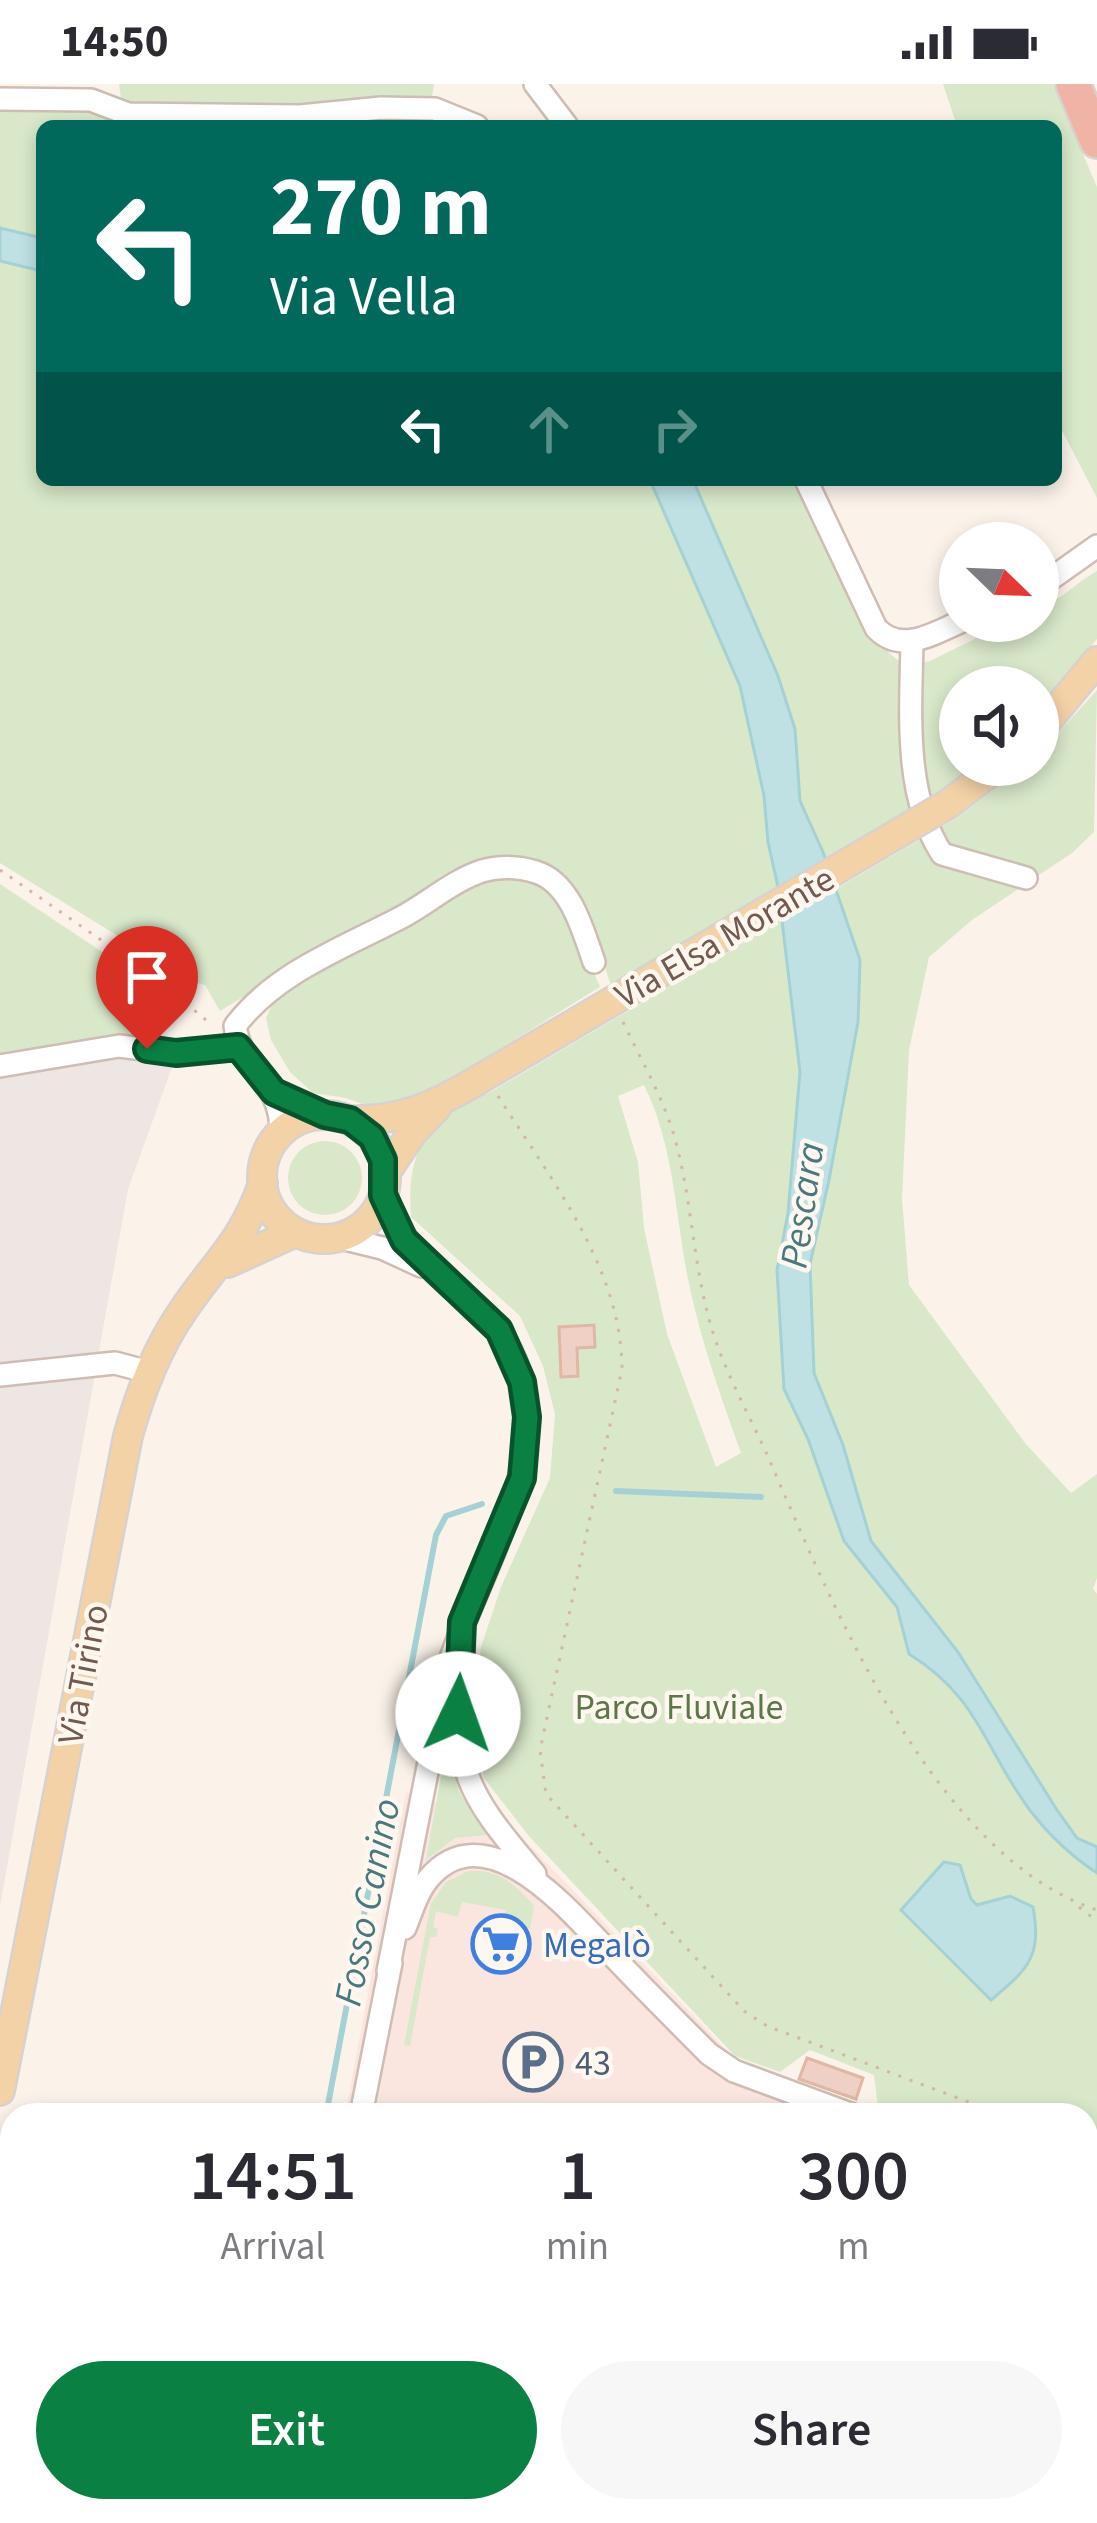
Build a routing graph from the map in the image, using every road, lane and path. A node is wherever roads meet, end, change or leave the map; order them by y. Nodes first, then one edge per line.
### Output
1 (535, 84) edge
2 (1073, 84) edge
3 (0, 99) edge
4 (462, 120) edge
5 (562, 120) edge
6 (1097, 141) edge
7 (809, 486) edge
8 (1097, 546) edge
9 (1059, 573) edge
10 (939, 630) edge
11 (912, 640) junction
12 (1097, 661) edge
13 (1059, 707) edge
14 (972, 786) edge
15 (0, 870) edge
16 (1026, 878) dead end
17 (594, 962) dead end
18 (620, 1015) dead end
19 (238, 1047) junction
20 (0, 1066) edge
21 (487, 1086) junction
22 (274, 1092) junction
23 (444, 1100) junction
24 (337, 1118) junction
25 (281, 1132) junction
26 (263, 1184) junction
27 (384, 1184) junction
28 (296, 1232) junction
29 (337, 1237) junction
30 (210, 1276) junction
31 (446, 1283) junction
32 (148, 1372) junction
33 (0, 1376) edge
34 (462, 1622) junction
35 (548, 1888) junction
36 (1073, 1902) junction
37 (1097, 1910) edge
38 (1097, 1921) edge
39 (388, 1971) junction
40 (0, 2090) edge
41 (363, 2103) edge
42 (821, 2103) edge
43 (971, 2103) edge

1 - 5 street
2 - 6 highway
3 - 4 street
7 - 11 street
8 - 9 street
10 - 11 street
11 - 16 street
12 - 13 main road
14 - 21 main road, Via Elsa Morante, bridge
15 - 19 path
17 - 19 street
18 - 36 path
19 - 20 street
19 - 22 street
21 - 23 main road, Via Elsa Morante
21 - 43 path
22 - 24 street
22 - 25 street
23 - 24 main road, Via Elsa Morante
23 - 27 main road, Via Elsa Morante
24 - 25 main road
24 - 27 main road
25 - 26 main road
26 - 28 main road
26 - 30 main road, Via Tirino
27 - 29 main road
27 - 31 street
28 - 29 main road
28 - 30 main road, Via Tirino
29 - 31 street
30 - 32 main road, Via Tirino
31 - 34 street
32 - 33 street
32 - 40 main road, Via Tirino
34 - 35 street
34 - 39 street
35 - 39 street
35 - 42 street
36 - 37 path
36 - 38 path
39 - 41 street

